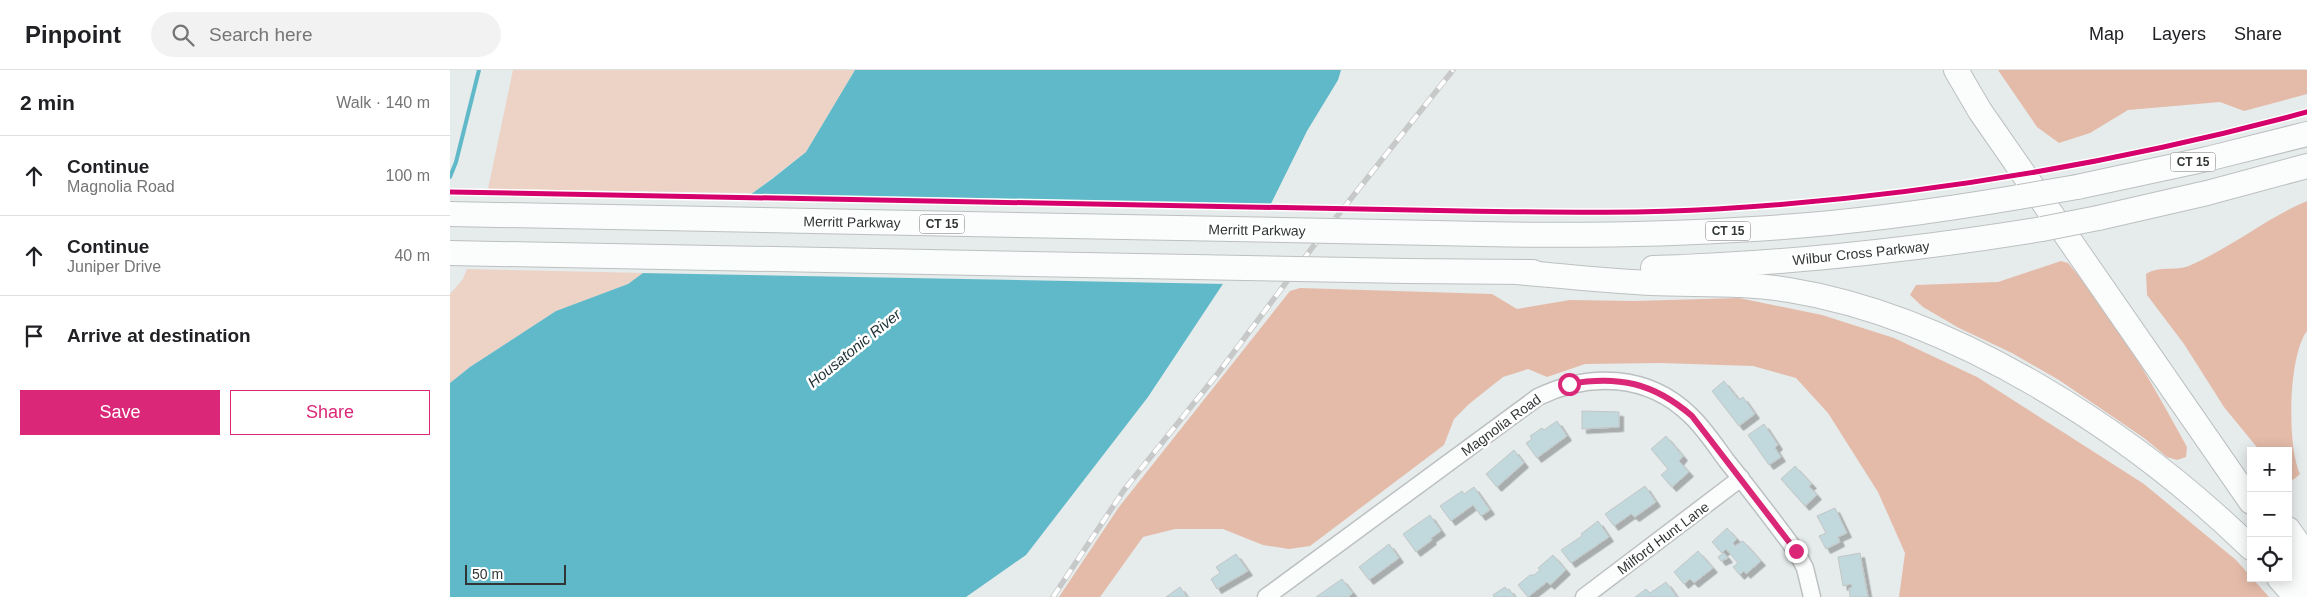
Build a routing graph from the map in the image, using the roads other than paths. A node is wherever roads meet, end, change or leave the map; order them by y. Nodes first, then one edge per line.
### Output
1 (1956, 70) edge
2 (1973, 70) edge
3 (2307, 134) edge
4 (2307, 166) edge
5 (450, 214) edge
6 (450, 253) edge
7 (1517, 272) junction
8 (2247, 470) edge
9 (1741, 478) junction
10 (2247, 496) edge
11 (2292, 535) edge
12 (2247, 544) edge
13 (2307, 556) edge
14 (2292, 563) edge
15 (2283, 582) edge
16 (2307, 584) edge
17 (1266, 597) edge
18 (1584, 597) edge
19 (1812, 597) edge
20 (2296, 597) edge

1 - 10 highway
2 - 8 highway
3 - 5 highway, Merritt Parkway / CT 15, bridge
4 - 7 highway, Wilbur Cross Parkway / CT 15, bridge
6 - 7 highway, Wilbur Cross Parkway / CT 15, bridge
7 - 12 highway
9 - 17 street, Magnolia Road
9 - 18 street, Milford Hunt Lane
9 - 19 street, Magnolia Road
11 - 13 highway
14 - 16 highway
15 - 20 highway

